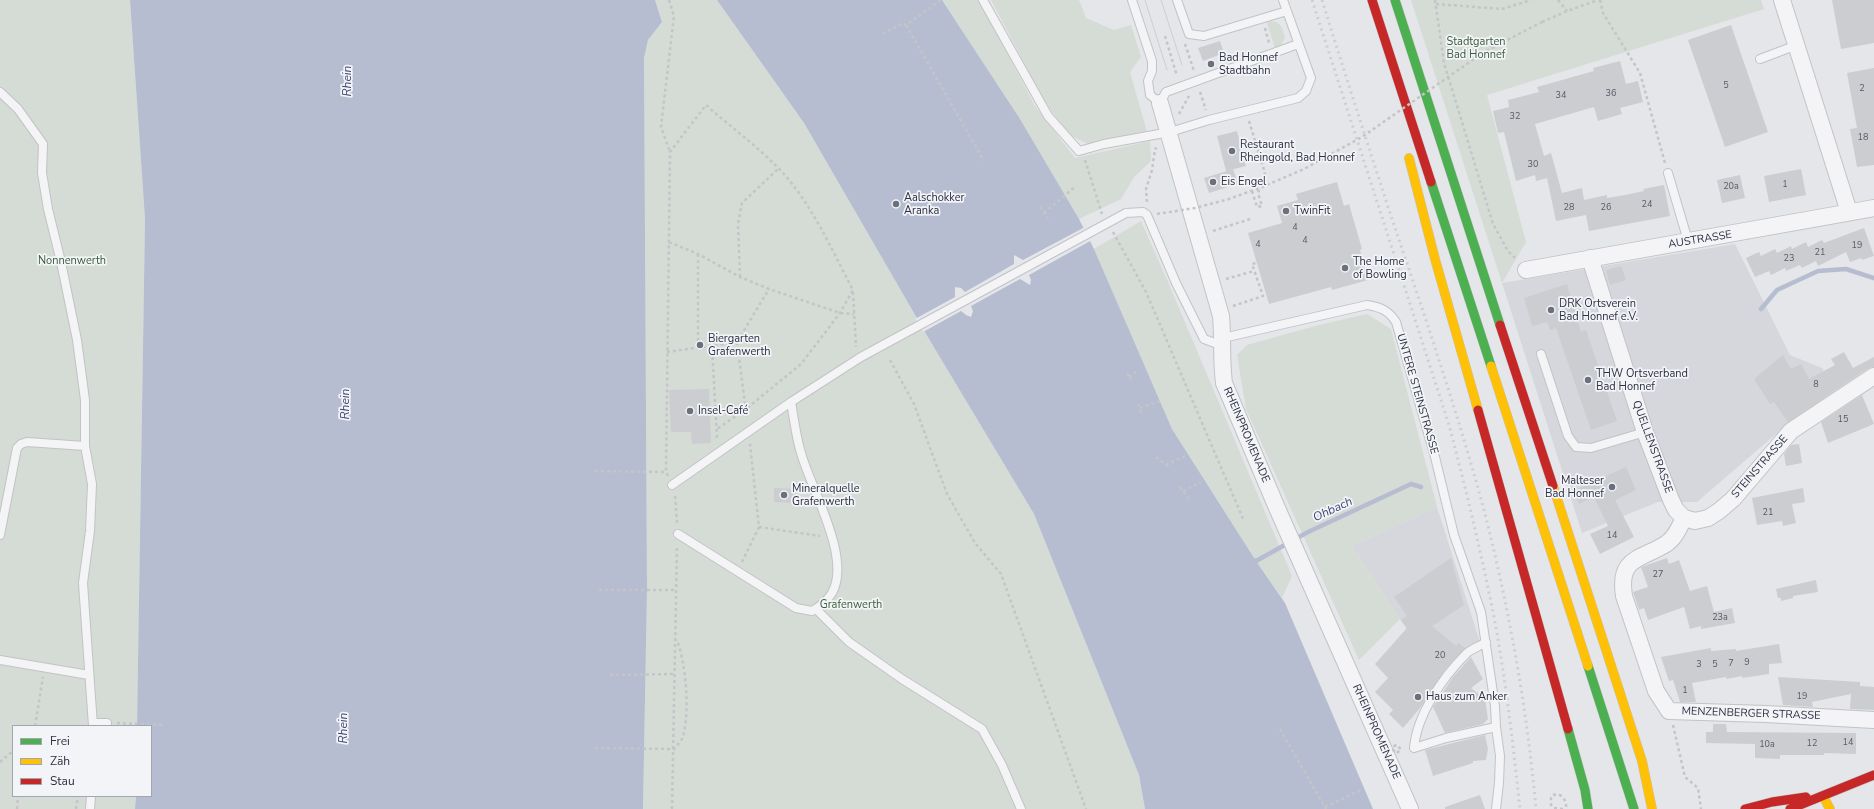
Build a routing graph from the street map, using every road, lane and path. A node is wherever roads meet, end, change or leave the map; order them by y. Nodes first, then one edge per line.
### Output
1 (669, 0) edge
2 (941, 0) edge
3 (983, 0) edge
4 (1132, 0) edge
5 (1177, 0) edge
6 (1283, 0) edge
7 (1372, 0) edge
8 (1395, 0) edge
9 (1435, 0) edge
10 (1532, 0) edge
11 (1558, 0) edge
12 (1599, 0) edge
13 (1782, 0) edge
14 (1436, 4) junction
15 (1287, 10) junction
16 (1567, 10) junction
17 (1262, 18) junction
18 (906, 25) junction
19 (883, 34) dead end
20 (1165, 36) dead end
21 (1184, 41) dead end
22 (1298, 44) junction
23 (1797, 45) junction
24 (1272, 53) junction
25 (1760, 59) dead end
26 (1392, 60) junction
27 (1194, 69) dead end
28 (1176, 74) dead end
29 (1198, 82) junction
30 (0, 92) edge
31 (1393, 95) dead end
32 (1160, 103) junction
33 (1246, 111) junction
34 (1209, 120) junction
35 (1170, 132) junction
36 (1406, 147) dead end
37 (1080, 151) junction
38 (670, 152) junction
39 (984, 161) dead end
40 (778, 169) junction
41 (1152, 170) dead end
42 (1668, 173) joint
43 (1076, 186) dead end
44 (1252, 191) junction
45 (1147, 204) dead end
46 (1040, 207) dead end
47 (1874, 208) edge
48 (1849, 212) junction
49 (1044, 213) junction
50 (1157, 214) dead end
51 (1104, 217) dead end
52 (1048, 218) dead end
53 (1250, 219) dead end
54 (1111, 230) dead end
55 (1199, 235) junction
56 (1688, 241) junction
57 (669, 242) junction
58 (698, 254) junction
59 (1590, 258) junction
60 (1257, 263) dead end
61 (1526, 270) joint
62 (1254, 271) junction
63 (1243, 274) dead end
64 (740, 277) junction
65 (769, 289) junction
66 (853, 290) junction
67 (1219, 310) junction
68 (840, 313) junction
69 (854, 314) junction
70 (737, 342) junction
71 (1223, 342) junction
72 (712, 346) junction
73 (698, 347) junction
74 (666, 352) junction
75 (1541, 354) dead end
76 (859, 358) junction
77 (890, 360) dead end
78 (1138, 370) dead end
79 (1127, 373) dead end
80 (1874, 376) edge
81 (1129, 377) junction
82 (1131, 380) dead end
83 (1160, 401) dead end
84 (791, 402) junction
85 (1138, 404) dead end
86 (1140, 408) junction
87 (746, 410) junction
88 (1141, 413) dead end
89 (717, 429) junction
90 (1645, 432) junction
91 (748, 433) junction
92 (85, 446) junction
93 (717, 454) junction
94 (1187, 455) dead end
95 (1156, 456) dead end
96 (595, 471) dead end
97 (666, 472) junction
98 (1201, 482) dead end
99 (672, 485) junction
100 (1180, 487) dead end
101 (1183, 491) junction
102 (1189, 499) dead end
103 (1684, 518) junction
104 (1244, 520) dead end
105 (759, 527) junction
106 (0, 530) edge
107 (678, 534) junction
108 (832, 538) junction
109 (736, 572) junction
110 (599, 590) dead end
111 (675, 590) junction
112 (816, 608) junction
113 (676, 638) junction
114 (1486, 642) junction
115 (0, 660) edge
116 (44, 667) junction
117 (675, 674) junction
118 (89, 675) junction
119 (610, 675) dead end
120 (1669, 711) junction
121 (1874, 720) edge
122 (107, 723) dead end
123 (126, 724) dead end
124 (35, 725) edge
125 (93, 725) edge
126 (163, 725) dead end
127 (1496, 727) junction
128 (1280, 729) dead end
129 (595, 748) dead end
130 (674, 749) junction
131 (12, 752) edge
132 (1642, 761) junction
133 (0, 762) edge
134 (1874, 775) edge
135 (1361, 790) dead end
136 (1823, 796) junction
137 (18, 797) edge
138 (78, 797) edge
139 (91, 797) edge
140 (1661, 802) dead end
141 (1326, 808) edge
142 (16, 809) edge
143 (76, 809) edge
144 (90, 809) edge
145 (672, 809) edge
146 (1021, 809) edge
147 (1086, 809) edge
148 (1410, 809) edge
149 (1496, 809) edge
150 (1563, 809) edge
151 (1566, 809) edge
152 (1588, 809) edge
153 (1634, 809) edge
154 (1652, 809) edge
155 (1701, 809) edge
156 (1745, 809) edge
157 (1791, 809) edge
158 (1817, 809) edge
159 (1830, 809) edge

1 - 38 path
2 - 18 path
3 - 37 lane
4 - 32 lane, RHEINPROMENADE
5 - 17 lane
6 - 15 lane
7 - 26 main road
8 - 132 main road
9 - 14 path
10 - 14 path
11 - 16 path
12 - 16 path
12 - 42 path
13 - 23 street
14 - 61 path
15 - 17 lane
15 - 22 lane
16 - 44 path, bridge
17 - 24 path
18 - 19 path
18 - 39 path
20 - 28 path
21 - 27 path
22 - 24 lane
22 - 33 lane
23 - 25 lane
23 - 48 street
24 - 29 lane
26 - 31 main road
26 - 153 main road
29 - 32 lane
29 - 34 path
29 - 35 path
30 - 92 lane
32 - 35 street, RHEINPROMENADE
33 - 34 lane
33 - 44 path
34 - 35 lane
35 - 37 lane
35 - 55 street, RHEINPROMENADE
36 - 152 main road
37 - 51 path
38 - 40 path
38 - 57 path
40 - 64 path
40 - 66 path
41 - 45 path
42 - 56 lane
43 - 49 path
44 - 50 path, bridge
46 - 49 path
47 - 48 street, AUSTRASSE
48 - 56 street, AUSTRASSE
49 - 52 path
53 - 55 path
54 - 104 path
55 - 67 street, RHEINPROMENADE
56 - 59 street, AUSTRASSE
57 - 58 path
57 - 74 path
58 - 64 path
58 - 73 path
59 - 61 street, AUSTRASSE
59 - 90 street, QUELLENSTRASSE
60 - 62 path
62 - 63 path
62 - 67 path
64 - 65 path
65 - 68 path
65 - 70 path
66 - 68 path
66 - 69 path
67 - 71 street, RHEINPROMENADE
68 - 69 path
68 - 87 path
69 - 76 path
70 - 72 path
70 - 87 path
71 - 76 lane, bridge
71 - 114 lane, UNTERE STEINSTRASSE
71 - 148 street, RHEINPROMENADE
72 - 73 path
72 - 89 path
73 - 74 path
74 - 97 path
75 - 90 lane
76 - 84 lane
77 - 147 path
78 - 81 path
79 - 81 path
80 - 103 street, STEINSTRASSE
81 - 82 path
83 - 86 path
84 - 91 lane
84 - 108 lane
85 - 86 path
86 - 88 path
87 - 89 path
89 - 93 path
90 - 103 street, QUELLENSTRASSE
91 - 93 lane
91 - 105 path
92 - 106 lane
92 - 118 lane
93 - 99 lane
94 - 95 path
96 - 97 path
97 - 99 path
98 - 101 path
99 - 107 path
100 - 101 path
101 - 102 path
103 - 120 street, MENZENBERGER STRASSE
105 - 108 path
105 - 109 path
107 - 109 lane
107 - 111 path
108 - 112 lane
109 - 112 lane
110 - 111 path
111 - 113 path
112 - 146 lane
113 - 117 path
113 - 130 path
114 - 127 lane, UNTERE STEINSTRASSE
114 - 127 lane
115 - 116 lane
116 - 118 lane
116 - 124 path
117 - 119 path
117 - 130 path
118 - 125 lane
120 - 121 street, MENZENBERGER STRASSE
120 - 155 path
122 - 125 lane
123 - 126 path
127 - 149 lane, UNTERE STEINSTRASSE
128 - 141 path
129 - 130 path
130 - 145 path
131 - 133 path
132 - 140 main road
132 - 154 main road
134 - 136 main road
135 - 141 path
136 - 156 main road
136 - 157 main road
136 - 158 main road
136 - 159 main road
137 - 142 path
138 - 143 path
139 - 144 lane
150 - 151 path

